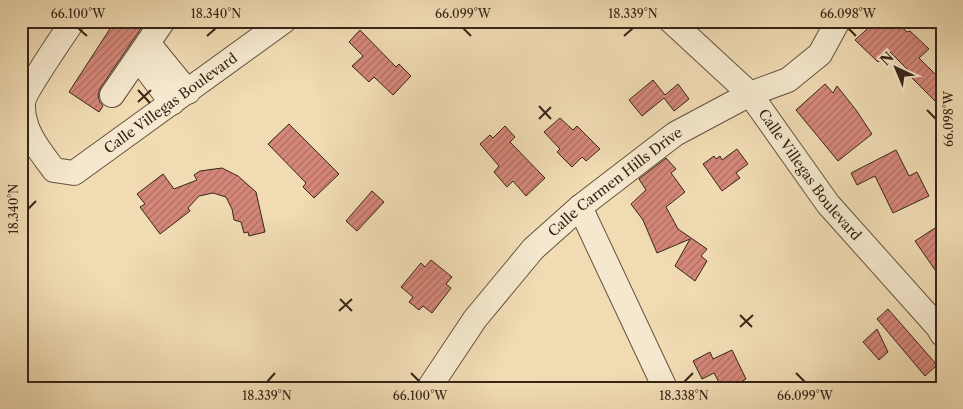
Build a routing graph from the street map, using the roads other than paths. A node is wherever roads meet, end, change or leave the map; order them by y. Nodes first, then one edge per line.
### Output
1 (73, 21) edge
2 (163, 21) edge
3 (284, 21) edge
4 (671, 21) edge
5 (838, 21) edge
6 (143, 50) junction
7 (750, 94) junction
8 (112, 95) dead end
9 (180, 97) junction
10 (580, 207) junction
11 (942, 334) edge
12 (428, 388) edge
13 (665, 388) edge

1 - 9 street, Calle Villegas Boulevard
2 - 6 street
3 - 9 street, Calle Villegas Boulevard
4 - 7 street, Calle Villegas Boulevard
5 - 7 street, Calle Carmen Hills Drive
6 - 8 street
6 - 9 street
7 - 10 street, Calle Carmen Hills Drive
7 - 11 street, Calle Villegas Boulevard
10 - 12 street, Calle Carmen Hills Drive
10 - 13 street

